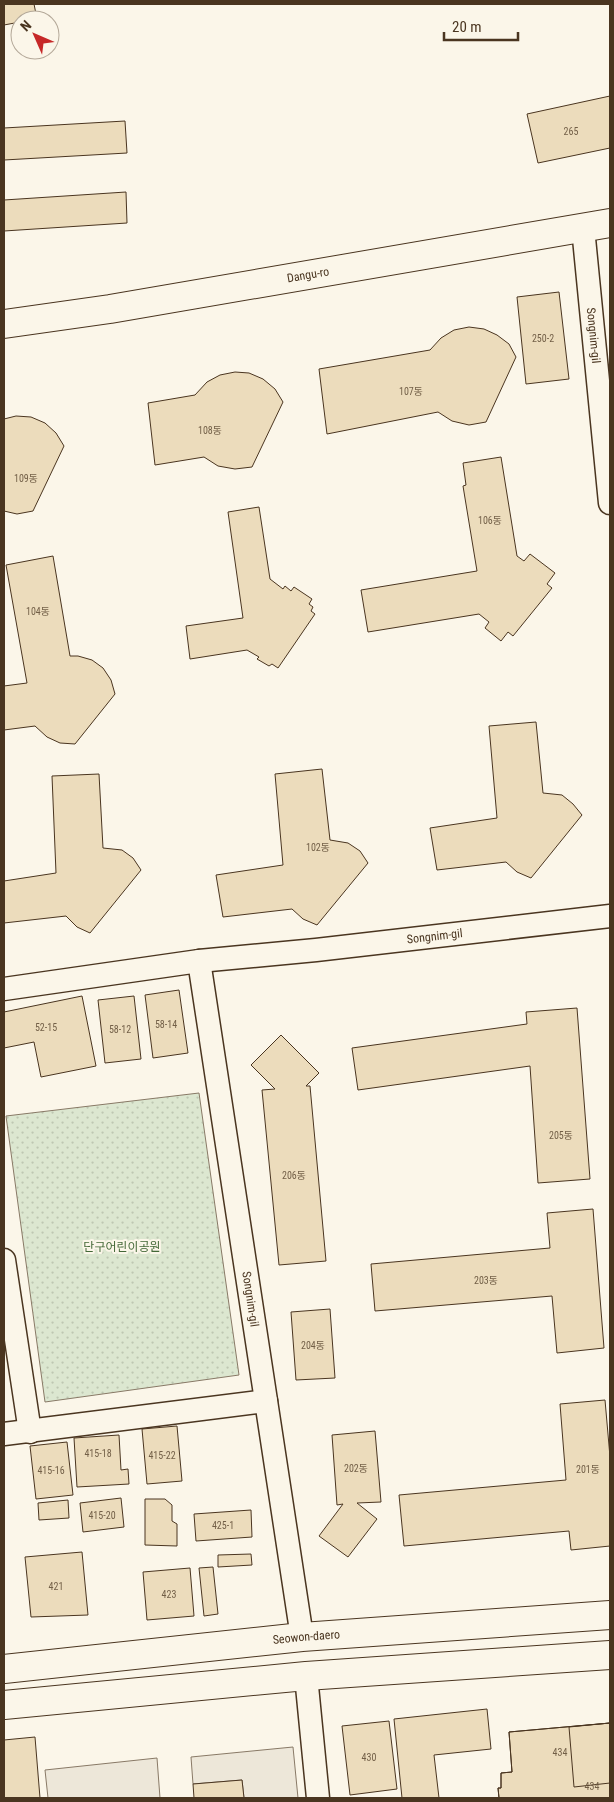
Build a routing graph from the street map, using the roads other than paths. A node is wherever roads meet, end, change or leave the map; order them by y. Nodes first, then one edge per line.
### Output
1 (610, 223) edge
2 (583, 228) junction
3 (4, 324) edge
4 (607, 442) edge
5 (610, 503) edge
6 (610, 916) edge
7 (199, 961) junction
8 (4, 989) edge
9 (4, 1260) edge
10 (266, 1401) junction
11 (30, 1432) junction
12 (4, 1434) edge
13 (610, 1615) edge
14 (302, 1637) junction
15 (610, 1655) edge
16 (4, 1669) edge
17 (306, 1676) junction
18 (4, 1705) edge
19 (318, 1798) edge

1 - 2 street, Dangu-ro
2 - 3 street, Dangu-ro
2 - 4 street, Songnim-gil
4 - 5 street, Songnim-gil
6 - 7 street, Songnim-gil
7 - 8 street, Songnim-gil
7 - 10 street, Songnim-gil
9 - 11 street
10 - 11 street
10 - 14 street, Songnim-gil
11 - 12 street
13 - 14 street, Seowon-daero
14 - 16 street, Seowon-daero
14 - 17 street
15 - 17 street
17 - 18 street
17 - 19 street

